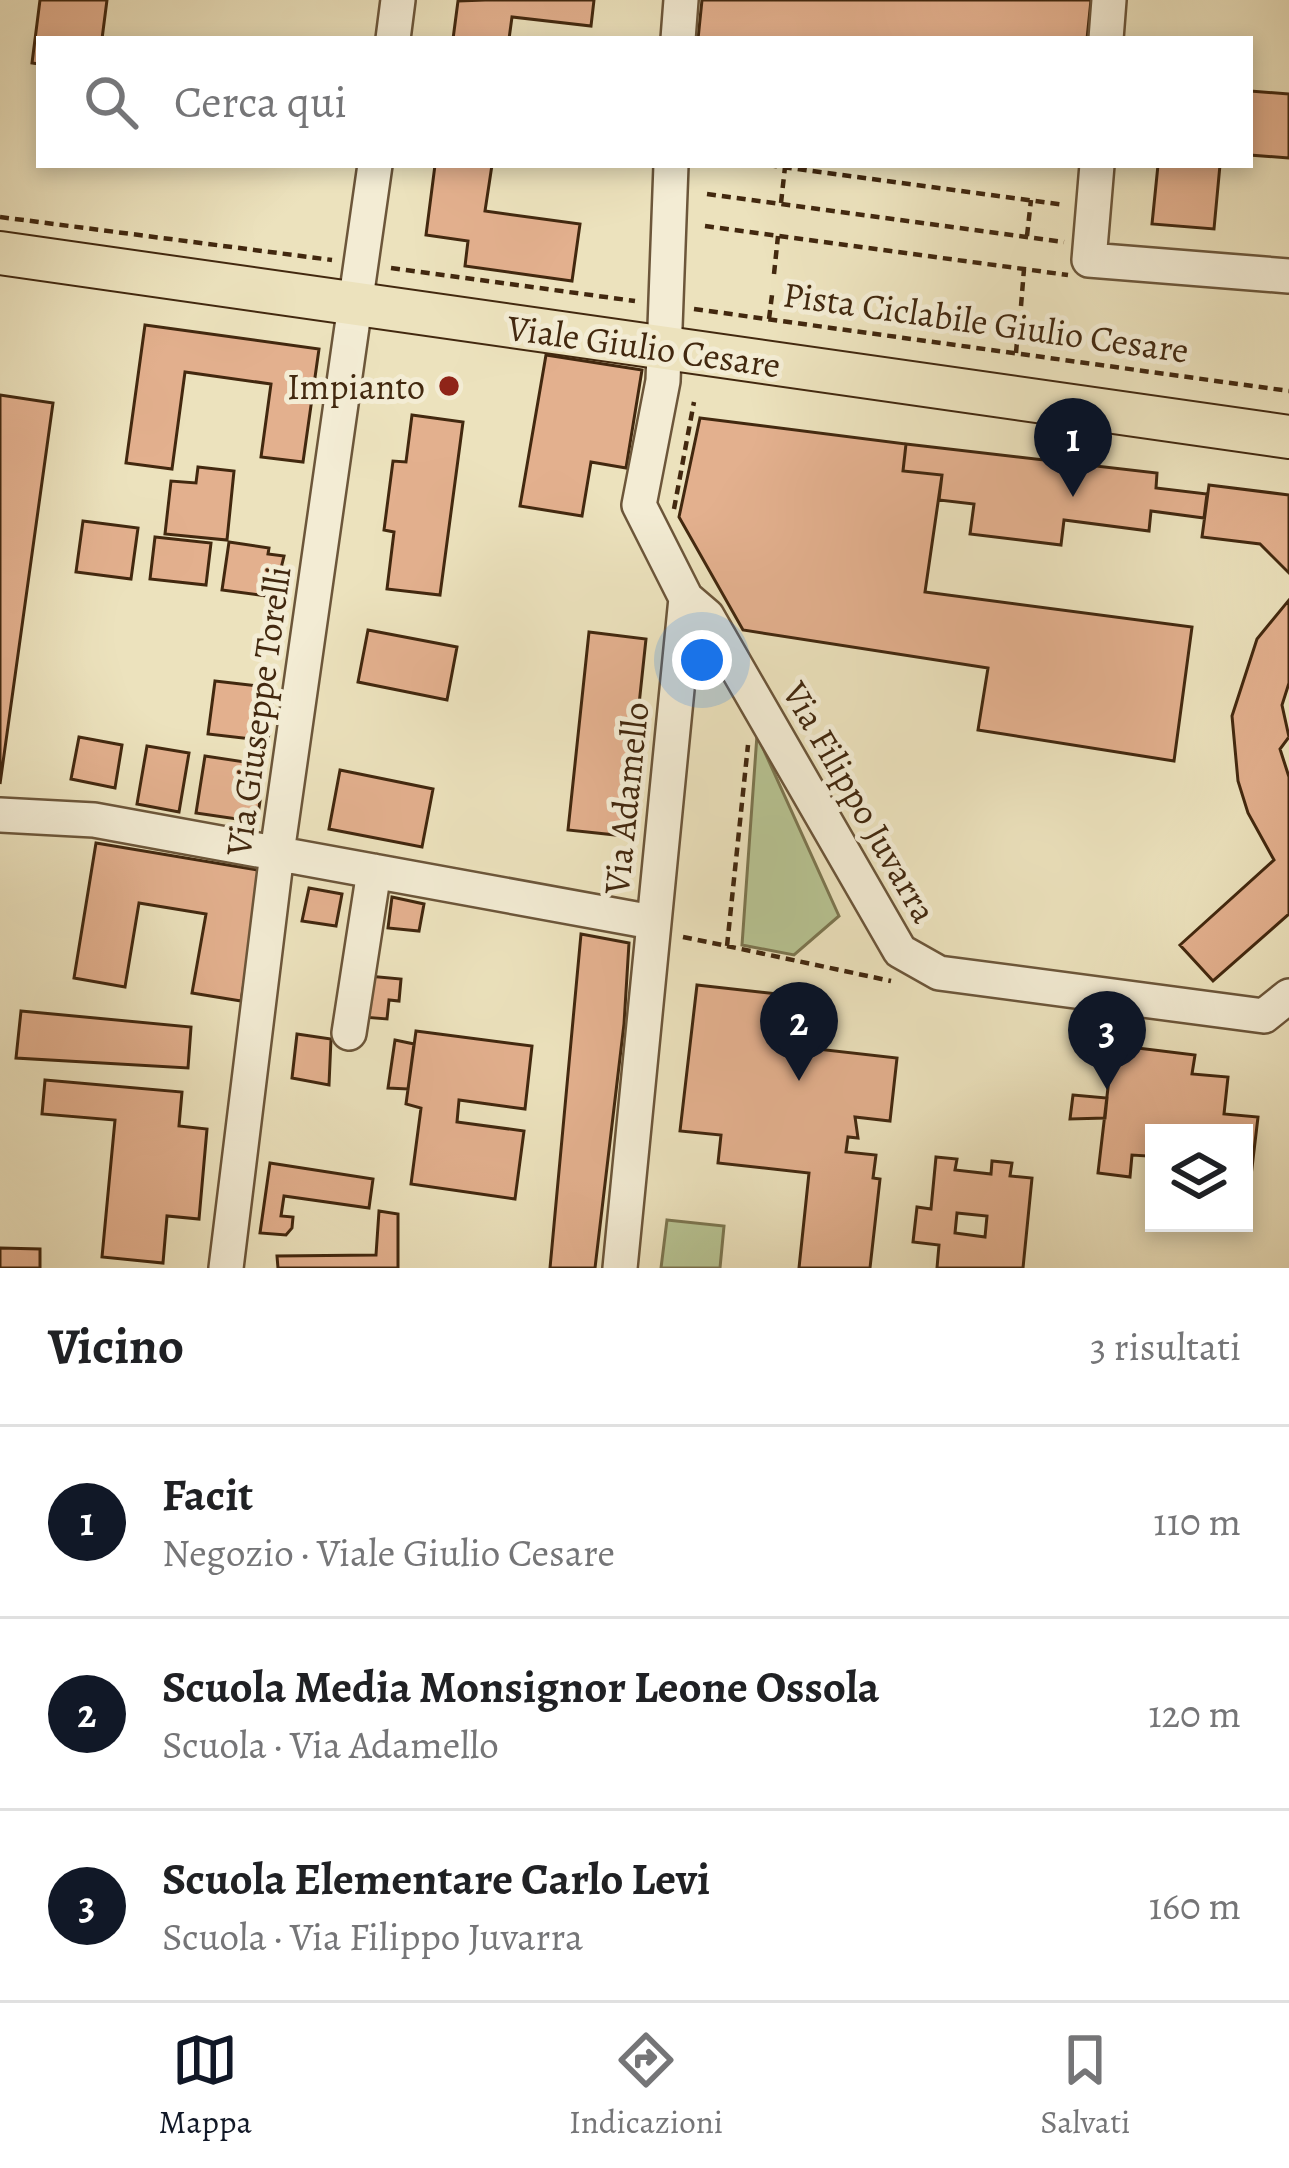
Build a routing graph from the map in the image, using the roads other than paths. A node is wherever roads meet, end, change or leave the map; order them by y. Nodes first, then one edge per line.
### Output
1 (398, 0) edge
2 (681, 0) edge
3 (1109, 0) edge
4 (393, 36) edge
5 (679, 36) edge
6 (1106, 36) edge
7 (375, 168) edge
8 (671, 168) edge
9 (1087, 189) edge
10 (0, 253) edge
11 (1289, 276) edge
12 (356, 304) junction
13 (663, 349) junction
14 (1289, 437) edge
15 (686, 598) junction
16 (0, 815) edge
17 (277, 853) junction
18 (374, 871) junction
19 (664, 929) junction
20 (1289, 996) edge
21 (349, 1033) dead end
22 (226, 1268) edge
23 (620, 1268) edge

1 - 4 street
2 - 5 street
3 - 6 street
7 - 12 street, Via Giuseppe Torelli
8 - 13 street
9 - 11 street
10 - 12 main road, Viale Giulio Cesare
12 - 13 main road, Viale Giulio Cesare
12 - 17 street, Via Giuseppe Torelli
13 - 14 main road, Viale Giulio Cesare
13 - 15 street
15 - 19 street, Via Adamello
15 - 20 street, Via Filippo Juvarra
16 - 17 street
17 - 18 street
17 - 22 street, Via Giuseppe Torelli
18 - 19 street
18 - 21 street
19 - 23 street, Via Adamello

